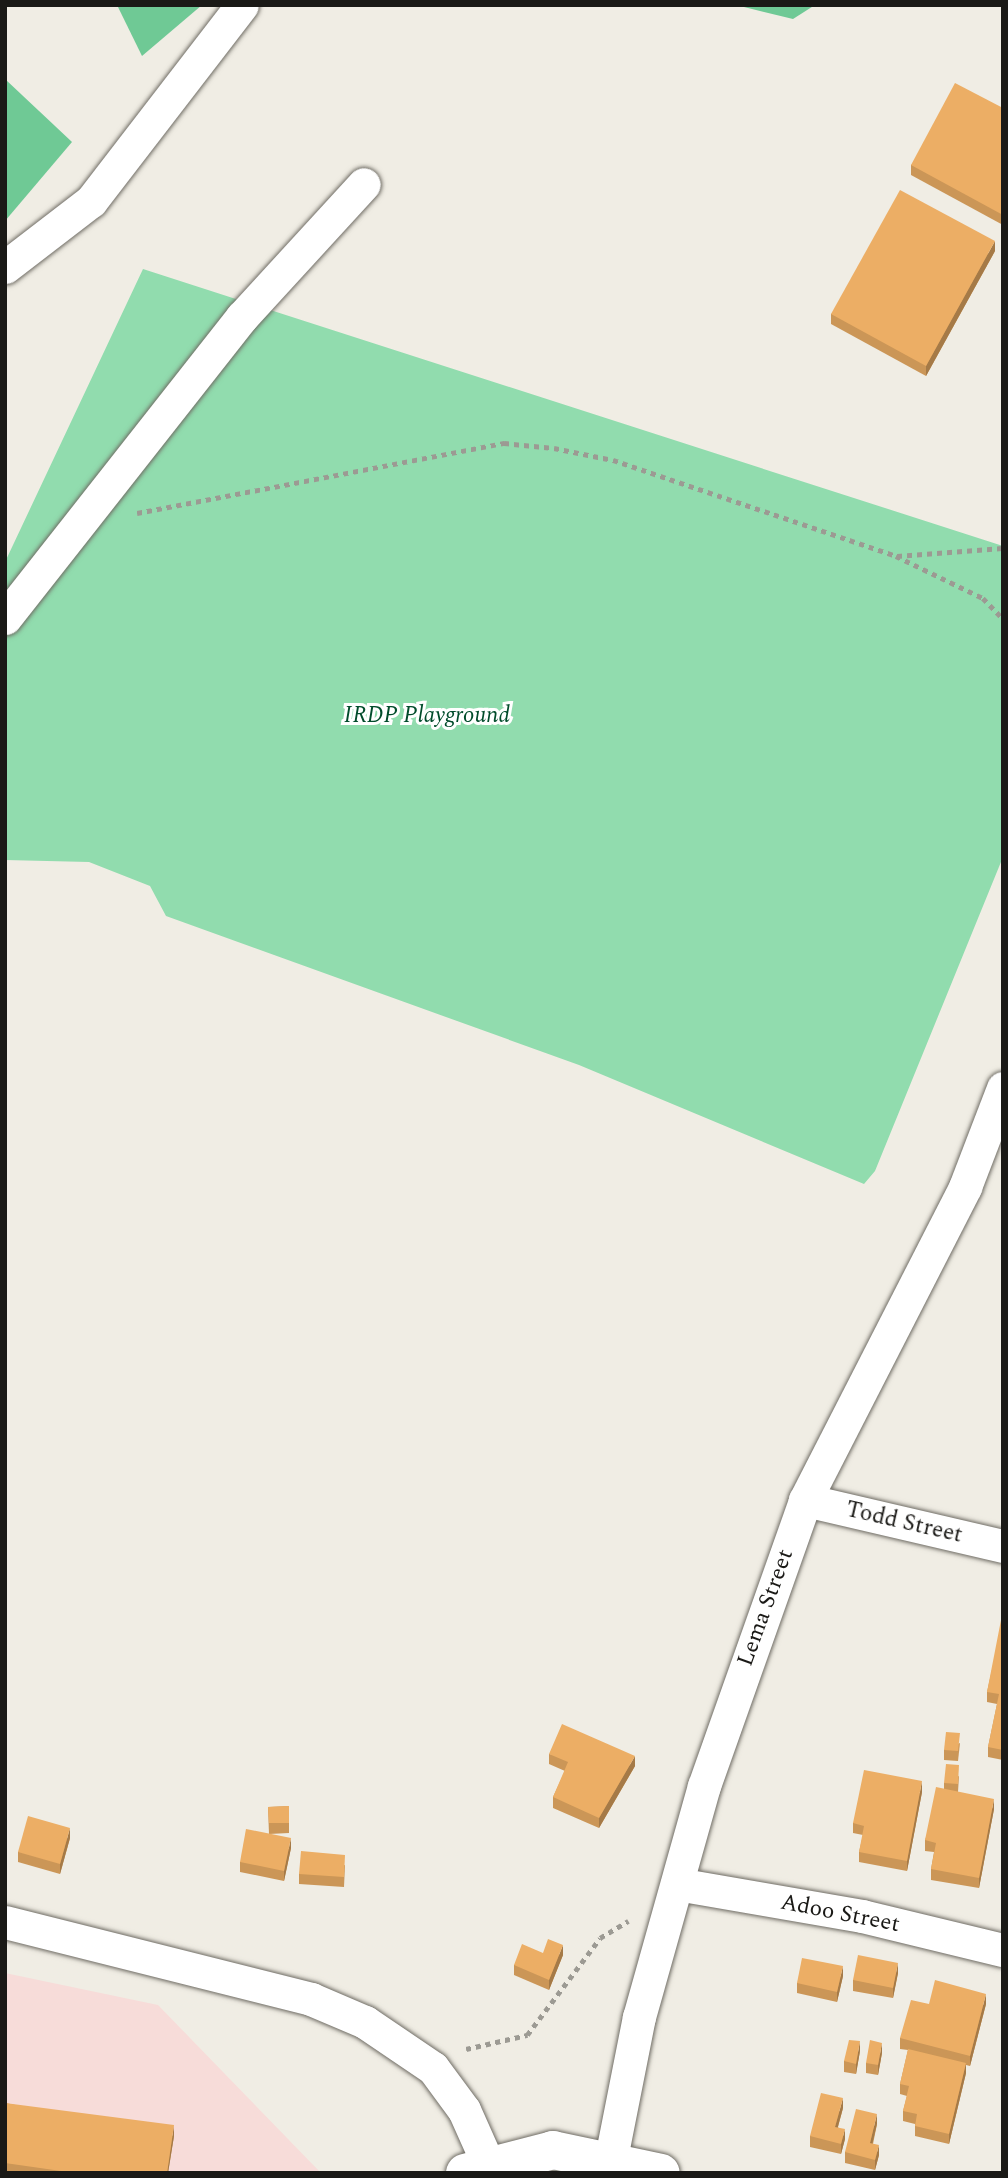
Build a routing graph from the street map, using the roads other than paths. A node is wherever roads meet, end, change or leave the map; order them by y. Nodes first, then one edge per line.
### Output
1 (242, 5) edge
2 (364, 184) dead end
3 (5, 267) edge
4 (5, 618) edge
5 (1003, 1088) edge
6 (805, 1500) junction
7 (1003, 1546) edge
8 (677, 1884) junction
9 (5, 1922) edge
10 (1003, 1950) edge
11 (611, 2158) junction
12 (477, 2168) edge
13 (661, 2173) edge

1 - 3 street
2 - 4 street
5 - 6 street, Lema Street
6 - 7 street, Todd Street
6 - 8 street, Lema Street
8 - 10 street, Adoo Street
8 - 11 street, Lema Street
9 - 12 street
11 - 12 main road
11 - 13 main road

